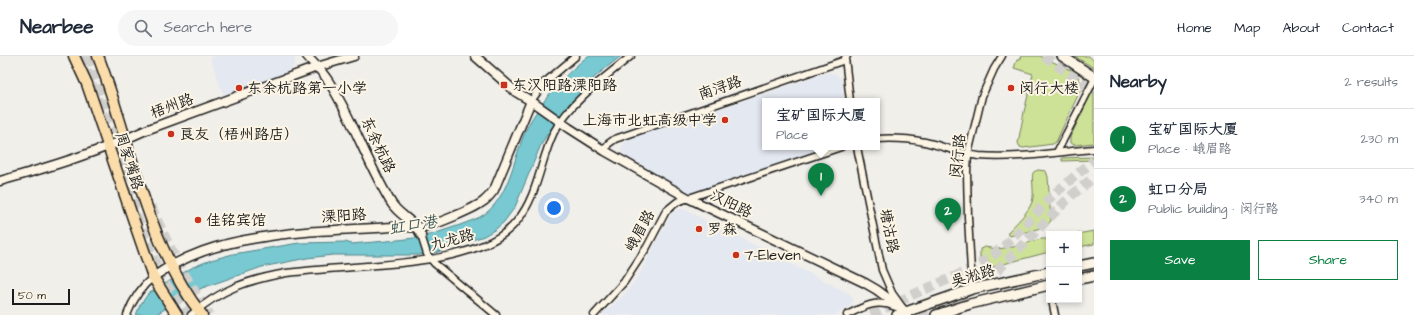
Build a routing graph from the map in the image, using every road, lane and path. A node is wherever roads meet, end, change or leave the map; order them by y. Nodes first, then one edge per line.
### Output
1 (74, 56) edge
2 (98, 56) edge
3 (307, 56) edge
4 (354, 56) edge
5 (475, 56) edge
6 (576, 56) edge
7 (631, 56) edge
8 (1002, 56) edge
9 (1062, 56) edge
10 (846, 57) edge
11 (317, 67) junction
12 (1094, 77) edge
13 (1094, 80) edge
14 (850, 98) edge
15 (531, 100) junction
16 (559, 121) junction
17 (126, 139) junction
18 (880, 139) edge
19 (108, 146) junction
20 (1094, 148) edge
21 (832, 150) edge
22 (858, 150) edge
23 (605, 151) junction
24 (1057, 152) junction
25 (968, 154) junction
26 (0, 181) edge
27 (688, 198) junction
28 (417, 227) junction
29 (421, 235) joint
30 (429, 257) junction
31 (1094, 263) edge
32 (1082, 265) edge
33 (172, 269) junction
34 (1046, 273) edge
35 (1094, 276) edge
36 (1082, 278) edge
37 (154, 280) junction
38 (1046, 287) edge
39 (972, 289) junction
40 (1053, 303) edge
41 (175, 312) edge
42 (197, 313) edge
43 (903, 314) edge
44 (127, 315) edge
45 (496, 315) edge
46 (594, 315) edge
47 (847, 315) edge
48 (936, 315) edge
49 (1055, 315) edge

1 - 19 main road, 周家嘴路
2 - 17 main road, 周家嘴路
3 - 11 street, 东余杭路
4 - 11 street, 梧州路
5 - 15 street, 汉阳路
6 - 15 street, 溧阳路
7 - 16 street, 九龙路
8 - 25 street, 闵行路
9 - 12 main road
10 - 14 street
10 - 23 street, 南浔路
11 - 17 street, 梧州路
11 - 28 street, 东余杭路
13 - 24 street
15 - 16 street, 汉阳路
15 - 28 street, 溧阳路
16 - 23 street, 汉阳路
16 - 30 street, 九龙路
17 - 19 street, 梧州路
17 - 33 main road, 周家嘴路
18 - 25 street
19 - 26 street, 梧州路
19 - 37 main road, 周家嘴路
20 - 24 street
21 - 27 street, 峨眉路
22 - 43 street, 塘沽路
23 - 27 street, 汉阳路
24 - 25 street
25 - 39 street, 闵行路
27 - 43 street, 汉阳路
27 - 46 street, 峨眉路
28 - 29 street, 东余杭路
28 - 33 street, 溧阳路
29 - 30 street, 东余杭路
30 - 42 street, 九龙路
30 - 45 street
31 - 32 main road
33 - 37 street, 溧阳路
33 - 42 main road, 周家嘴路
34 - 39 main road, 吴淞路
35 - 36 main road
37 - 41 main road, 周家嘴路
37 - 44 street, 溧阳路
38 - 48 main road, 吴淞路
39 - 43 main road, 吴淞路
40 - 49 street
43 - 47 street

